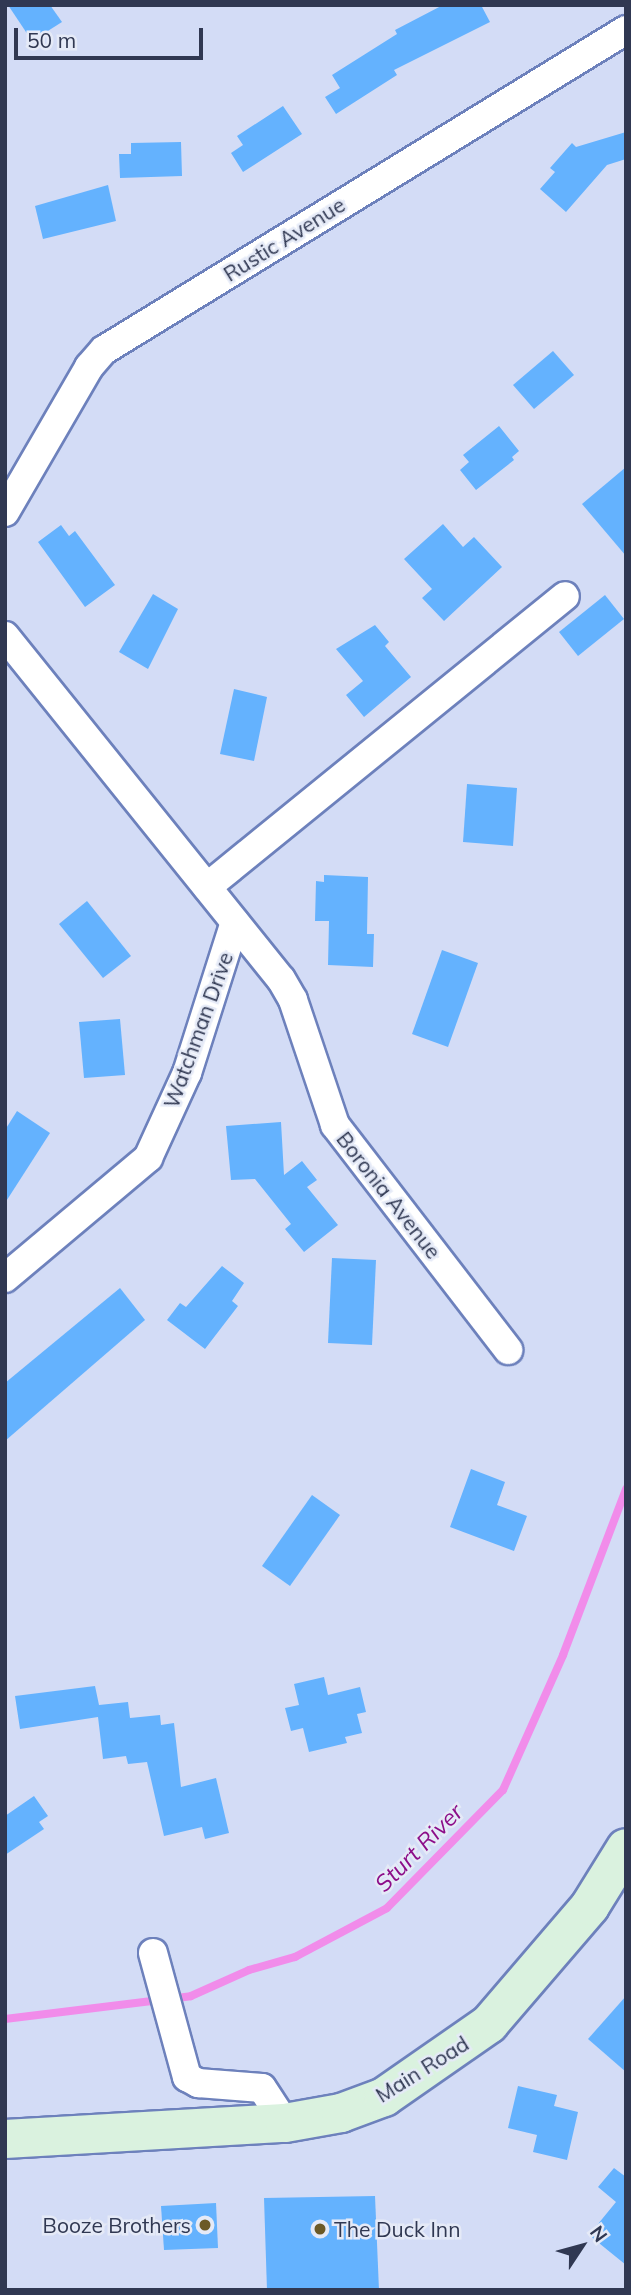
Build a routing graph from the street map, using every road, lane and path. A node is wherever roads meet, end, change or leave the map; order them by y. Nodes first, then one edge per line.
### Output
1 (626, 30) edge
2 (5, 512) edge
3 (565, 596) dead end
4 (5, 636) edge
5 (207, 887) junction
6 (235, 922) junction
7 (5, 1278) edge
8 (508, 1350) dead end
9 (626, 1848) edge
10 (153, 1953) dead end
11 (285, 2123) junction
12 (5, 2139) edge

1 - 2 street, Rustic Avenue
3 - 5 street
4 - 5 street, Boronia Avenue
5 - 6 street, Boronia Avenue
6 - 7 street, Watchman Drive
6 - 8 street, Boronia Avenue
9 - 11 main road, Main Road
10 - 11 street
11 - 12 main road, Main Road

